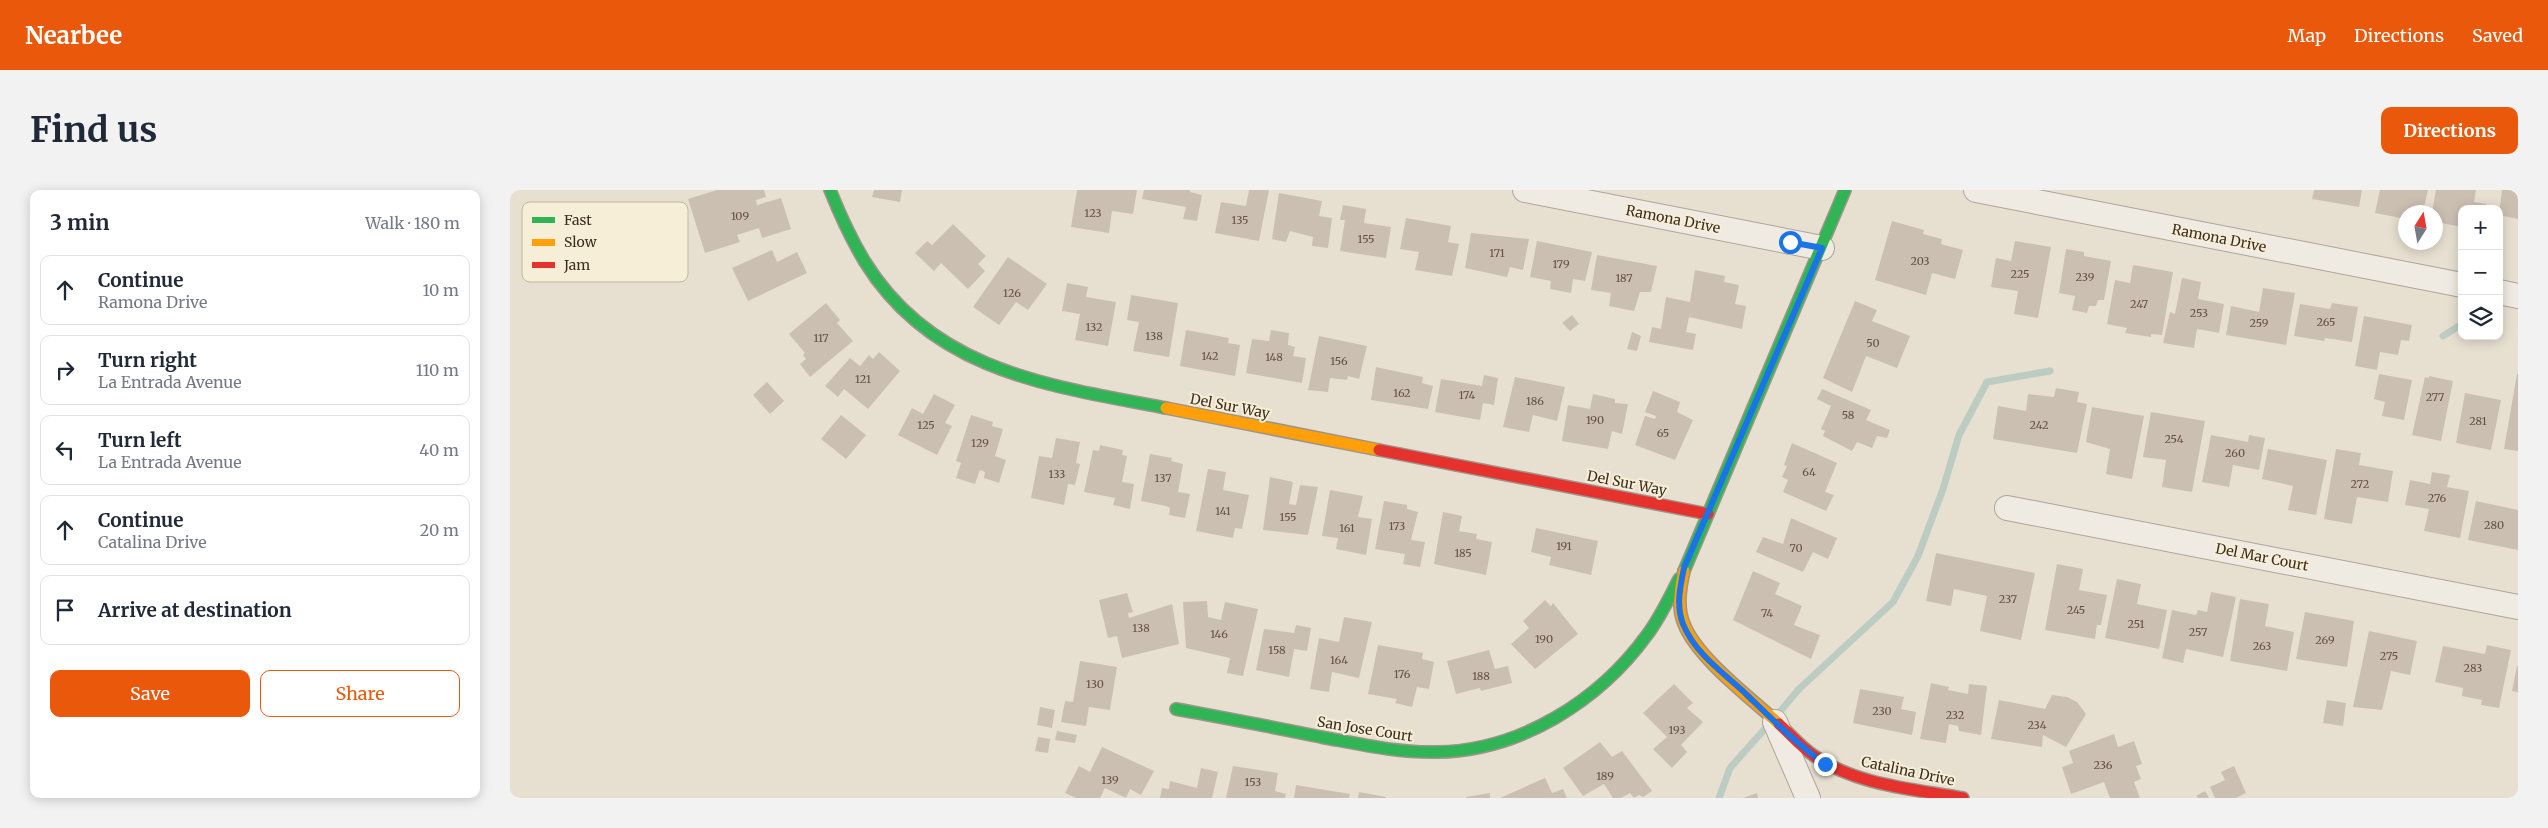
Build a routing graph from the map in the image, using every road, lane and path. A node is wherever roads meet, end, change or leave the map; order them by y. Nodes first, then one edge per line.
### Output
1 (830, 190) edge
2 (1525, 190) edge
3 (1845, 190) edge
4 (1976, 190) edge
5 (1822, 248) junction
6 (2458, 284) edge
7 (2503, 293) edge
8 (2518, 296) edge
9 (2007, 508) dead end
10 (1708, 514) junction
11 (1684, 568) junction
12 (2518, 606) edge
13 (1176, 709) dead end
14 (1774, 721) junction
15 (1808, 798) edge
16 (1964, 798) edge

1 - 10 street, Del Sur Way
2 - 5 street, Ramona Drive
3 - 5 street
4 - 6 street, Ramona Drive
5 - 10 street
7 - 8 street
9 - 12 street, Del Mar Court
10 - 11 street
11 - 13 street, San Jose Court
11 - 14 street, Catalina Drive
14 - 15 street
14 - 16 street, Catalina Drive

